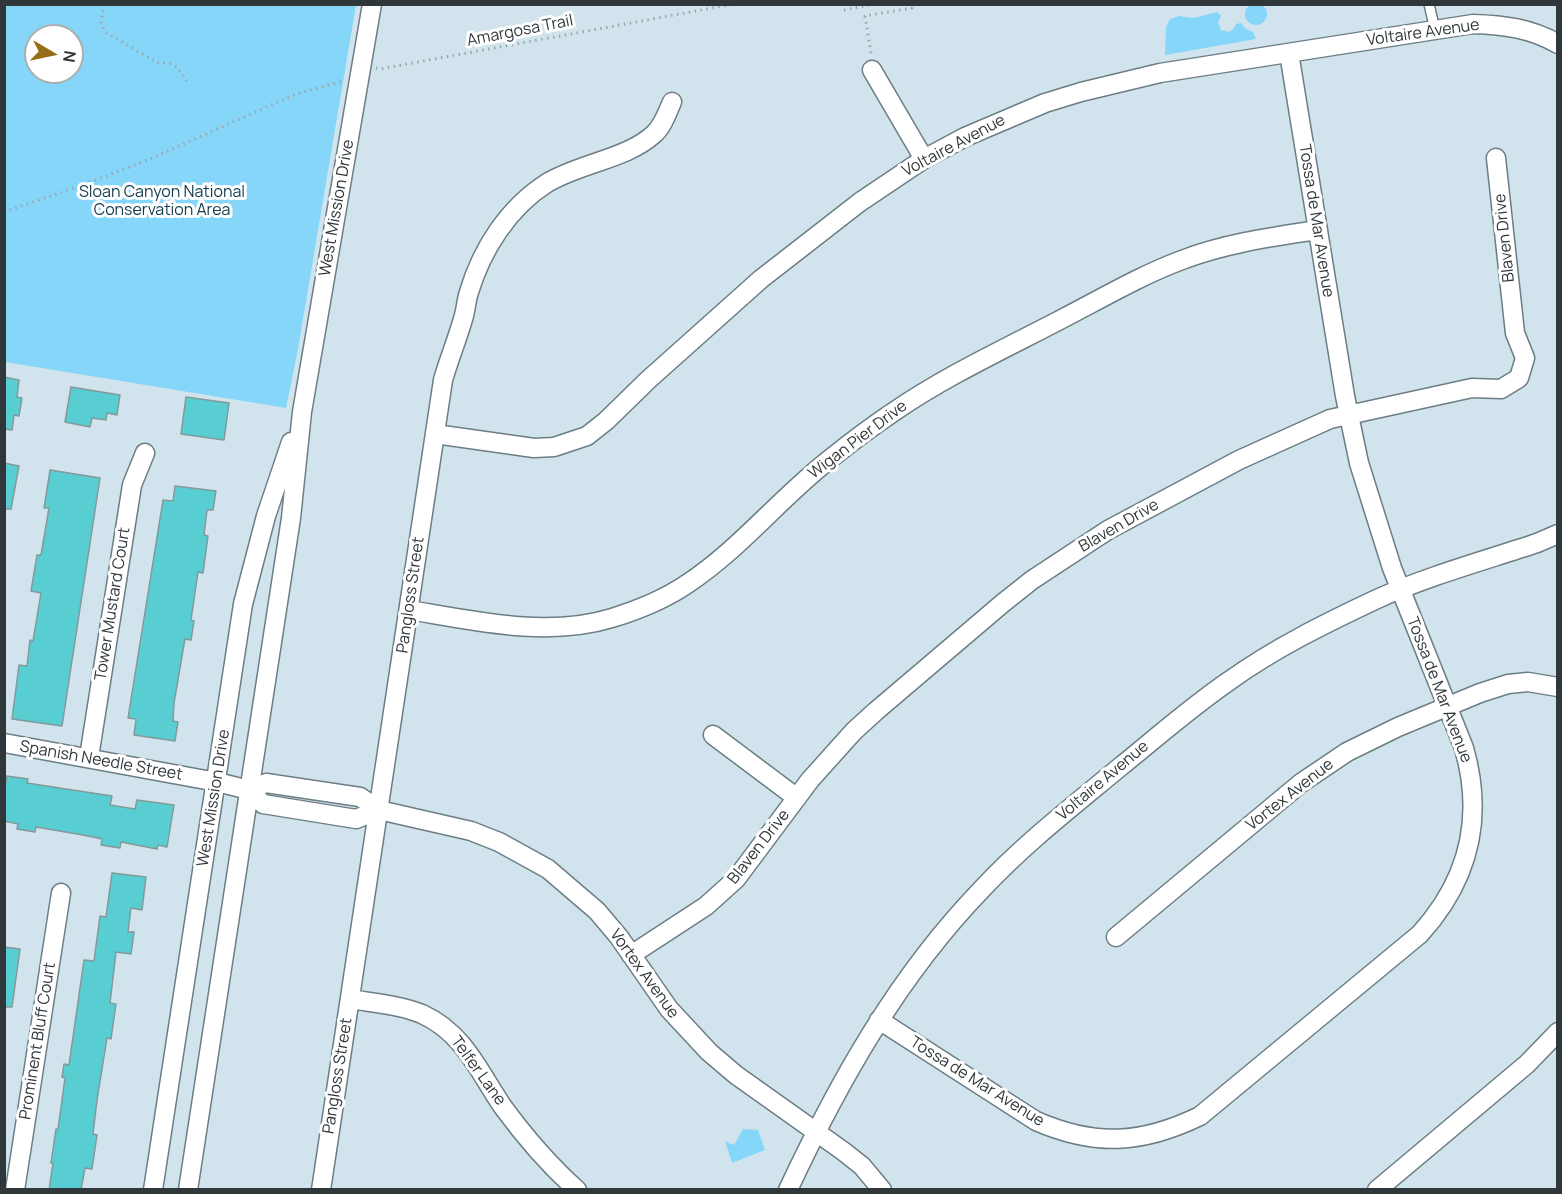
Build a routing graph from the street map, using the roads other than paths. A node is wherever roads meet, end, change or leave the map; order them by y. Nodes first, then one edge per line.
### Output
1 (372, 4) edge
2 (1429, 4) edge
3 (1435, 30) junction
4 (1557, 44) edge
5 (1289, 53) junction
6 (872, 65) road end
7 (672, 102) dead end
8 (1496, 158) dead end
9 (924, 159) junction
10 (1318, 230) junction
11 (302, 412) junction
12 (1348, 414) junction
13 (435, 434) junction
14 (145, 453) dead end
15 (1557, 534) edge
16 (1400, 590) junction
17 (409, 610) junction
18 (1557, 687) edge
19 (1447, 707) junction
20 (713, 735) dead end
21 (4, 743) edge
22 (89, 757) junction
23 (233, 786) junction
24 (797, 798) junction
25 (379, 810) junction
26 (61, 893) dead end
27 (1116, 938) dead end
28 (631, 955) junction
29 (350, 999) junction
30 (879, 1020) junction
31 (1557, 1032) edge
32 (816, 1130) junction
33 (15, 1190) edge
34 (153, 1190) edge
35 (188, 1190) edge
36 (321, 1190) edge
37 (577, 1190) edge
38 (788, 1190) edge
39 (882, 1190) edge
40 (1377, 1190) edge

1 - 11 street, West Mission Drive
2 - 3 lane
3 - 4 street, Voltaire Avenue
3 - 5 street, Voltaire Avenue
5 - 9 street, Voltaire Avenue
5 - 10 street, Tossa de Mar Avenue
6 - 9 street
7 - 13 street, Pangloss Street
8 - 12 street, Blaven Drive
9 - 13 street, Voltaire Avenue
10 - 12 street, Tossa de Mar Avenue
10 - 17 street, Wigan Pier Drive
11 - 23 street, West Mission Drive
11 - 23 street, West Mission Drive
12 - 16 street, Tossa de Mar Avenue
12 - 24 street, Blaven Drive
13 - 17 street, Pangloss Street
14 - 22 street, Tower Mustard Court
15 - 16 street, Voltaire Avenue
16 - 19 street, Tossa de Mar Avenue
16 - 30 street, Voltaire Avenue
17 - 25 street, Pangloss Street
18 - 19 street, Vortex Avenue
19 - 27 street, Vortex Avenue
19 - 30 street, Tossa de Mar Avenue
20 - 24 street
21 - 22 street, Spanish Needle Street
22 - 23 street, Spanish Needle Street
23 - 25 street, Vortex Avenue
23 - 34 street, West Mission Drive
23 - 35 street, West Mission Drive
24 - 28 street, Blaven Drive
25 - 28 street, Vortex Avenue
25 - 29 street, Pangloss Street
26 - 33 street, Prominent Bluff Court
28 - 32 street, Vortex Avenue
29 - 36 street, Pangloss Street
29 - 37 street, Telfer Lane
30 - 32 street, Voltaire Avenue
31 - 40 street
32 - 38 street, Voltaire Avenue
32 - 39 street, Vortex Avenue

